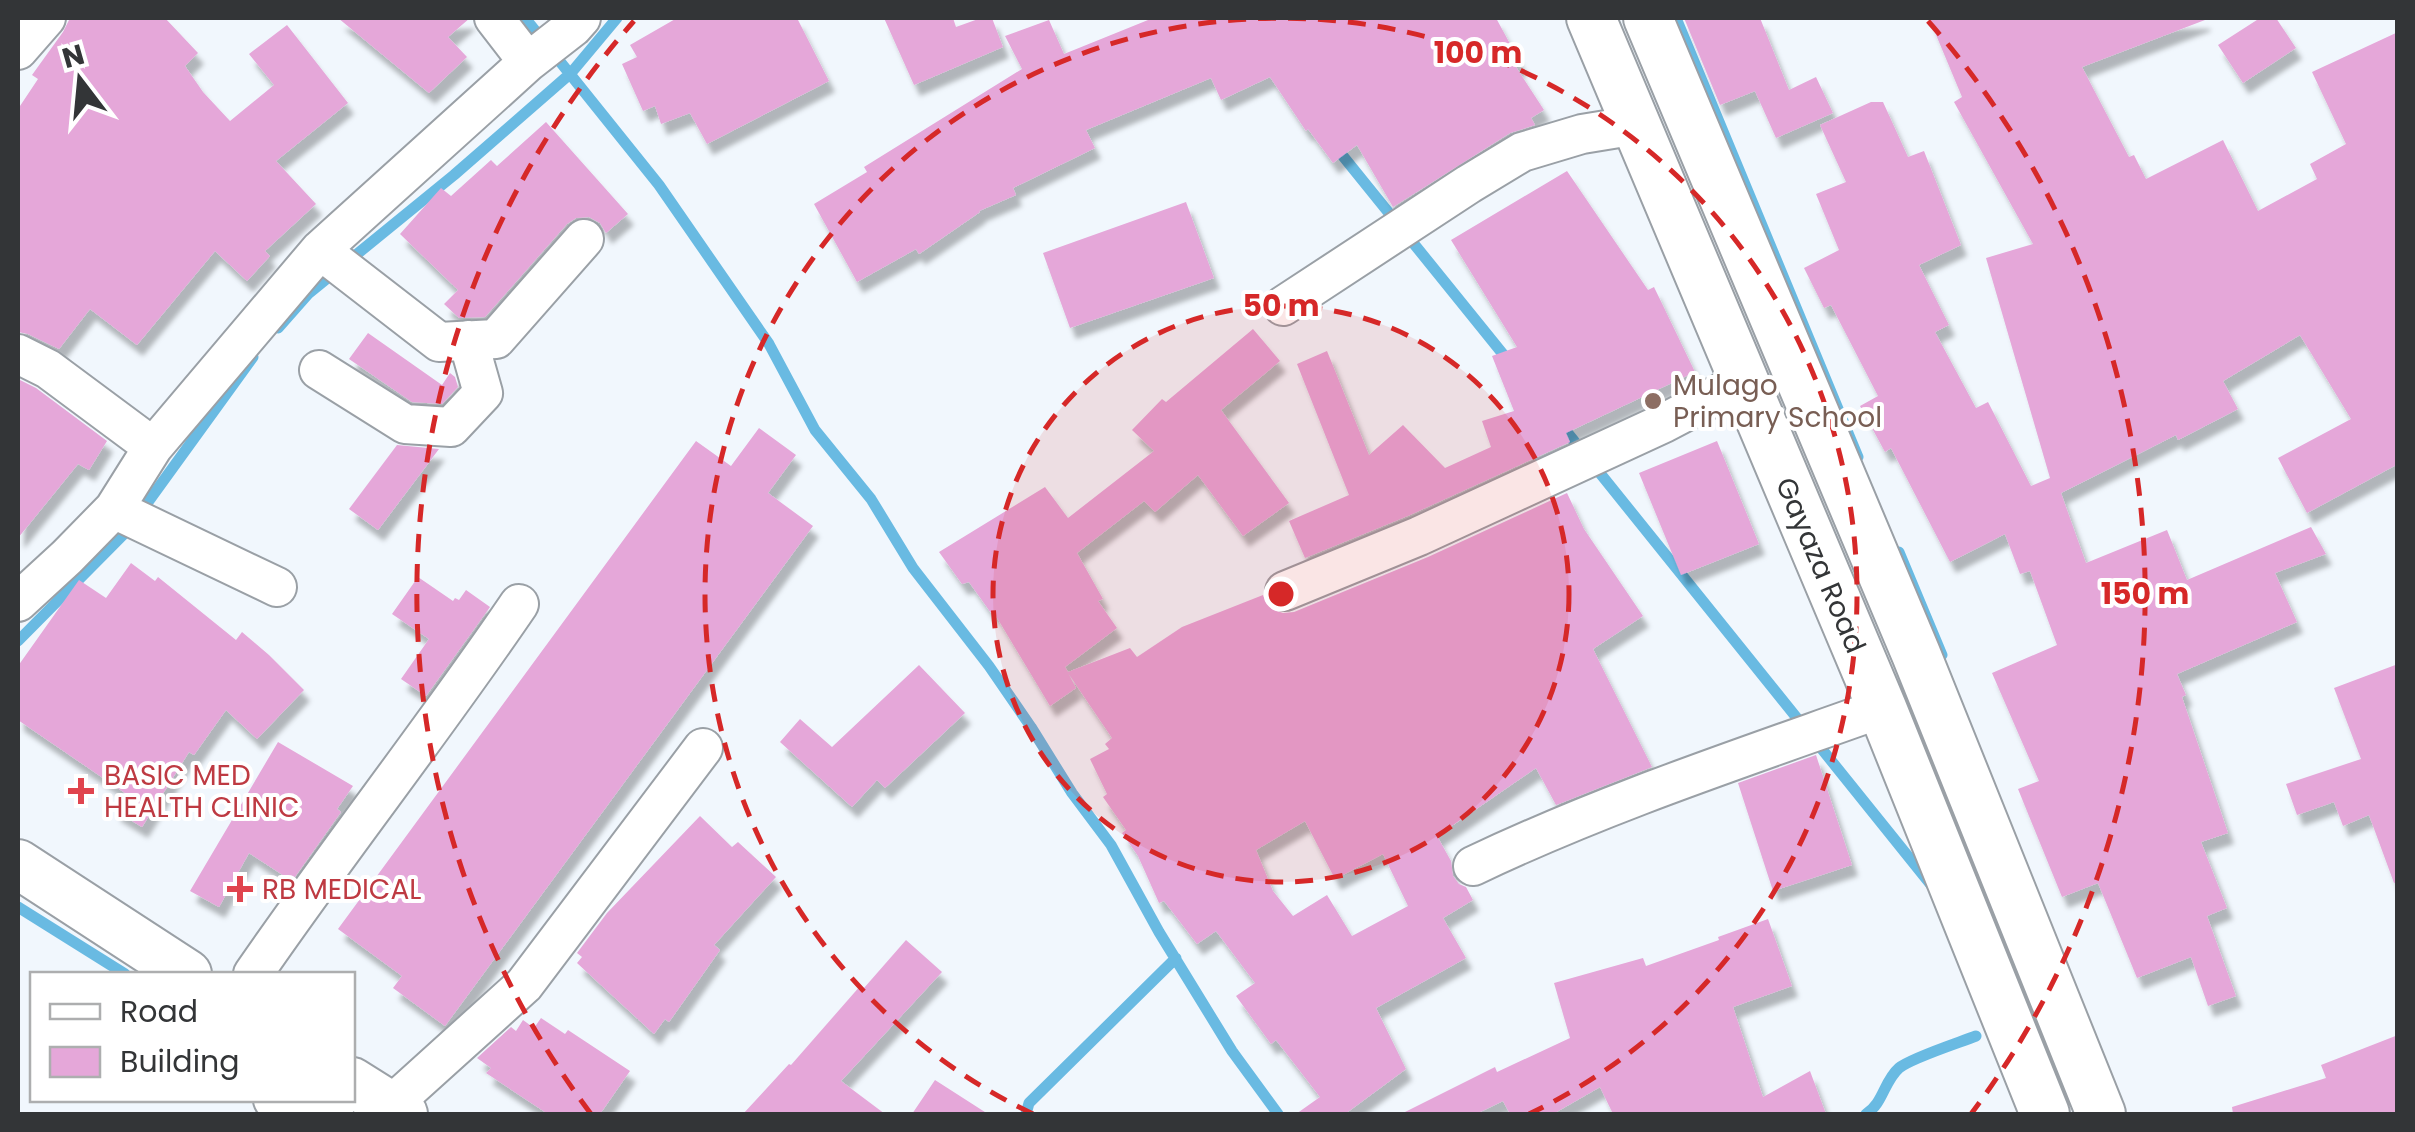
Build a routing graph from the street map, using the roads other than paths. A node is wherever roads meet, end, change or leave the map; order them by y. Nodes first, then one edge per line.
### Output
1 (46, 18) edge
2 (494, 18) edge
3 (1591, 18) edge
4 (1648, 18) edge
5 (577, 22) edge
6 (18, 50) edge
7 (535, 56) junction
8 (1636, 125) junction
9 (584, 239) dead end
10 (320, 250) junction
11 (1283, 306) dead end
12 (468, 340) junction
13 (18, 354) edge
14 (319, 370) dead end
15 (1744, 381) junction
16 (153, 447) junction
17 (114, 509) junction
18 (278, 587) dead end
19 (1284, 591) dead end
20 (18, 602) edge
21 (519, 604) dead end
22 (1882, 708) junction
23 (703, 748) dead end
24 (18, 864) edge
25 (1474, 866) dead end
26 (184, 972) edge
27 (255, 972) edge
28 (382, 1101) edge
29 (2045, 1114) edge
30 (2101, 1114) edge

1 - 6 street
2 - 7 street
3 - 8 main road, Gayaza Road
4 - 30 main road, Gayaza Road
5 - 7 street
7 - 10 street
8 - 11 street
8 - 15 main road, Gayaza Road
9 - 12 street
10 - 12 street
10 - 16 street
12 - 14 street
13 - 16 street
15 - 19 street
15 - 22 main road, Gayaza Road
16 - 17 street
17 - 18 street
17 - 20 street
21 - 27 street
22 - 25 street
22 - 29 main road, Gayaza Road
23 - 28 street
24 - 26 main road

